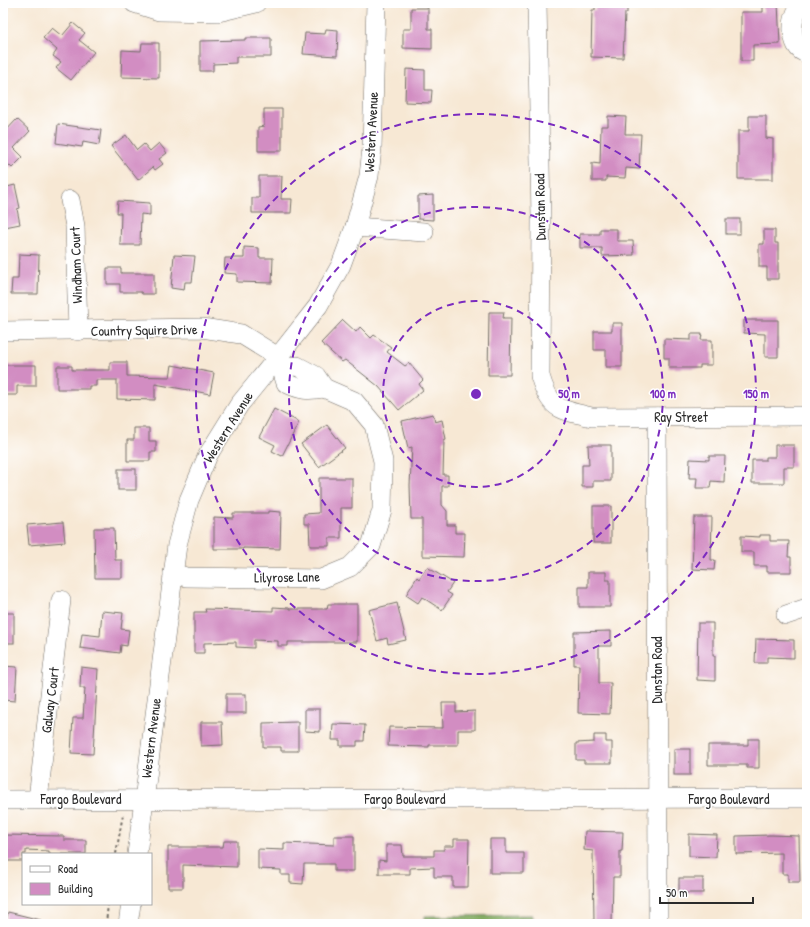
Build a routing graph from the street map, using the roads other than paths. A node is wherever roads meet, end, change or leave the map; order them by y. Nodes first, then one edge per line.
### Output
1 (134, 3) edge
2 (256, 3) edge
3 (376, 3) edge
4 (537, 3) edge
5 (805, 3) edge
6 (807, 54) edge
7 (70, 200) dead end
8 (355, 228) junction
9 (424, 232) dead end
10 (3, 331) edge
11 (78, 331) junction
12 (278, 362) junction
13 (557, 407) joint
14 (807, 416) edge
15 (657, 417) junction
16 (173, 573) junction
17 (61, 600) dead end
18 (807, 608) edge
19 (786, 615) dead end
20 (807, 798) edge
21 (38, 799) junction
22 (134, 799) junction
23 (658, 799) junction
24 (3, 800) edge
25 (137, 853) edge
26 (131, 905) edge
27 (128, 924) edge
28 (658, 924) edge

1 - 2 street
3 - 8 street, Western Avenue
4 - 13 street, Dunstan Road
5 - 6 street
7 - 11 street, Windham Court
8 - 9 street
8 - 12 street, Western Avenue
10 - 11 street, Country Squire Drive
11 - 12 street, Country Squire Drive
12 - 16 street, Western Avenue
12 - 16 street, Lilyrose Lane
13 - 15 street, Ray Street
14 - 15 street, Ray Street
15 - 23 street, Dunstan Road
16 - 22 street, Western Avenue
17 - 21 street, Galway Court
18 - 19 street
20 - 23 street, Fargo Boulevard
21 - 22 street, Fargo Boulevard
21 - 24 street, Fargo Boulevard
22 - 23 street, Fargo Boulevard
22 - 25 street, Western Avenue
23 - 28 street, Dunstan Road
26 - 27 street

